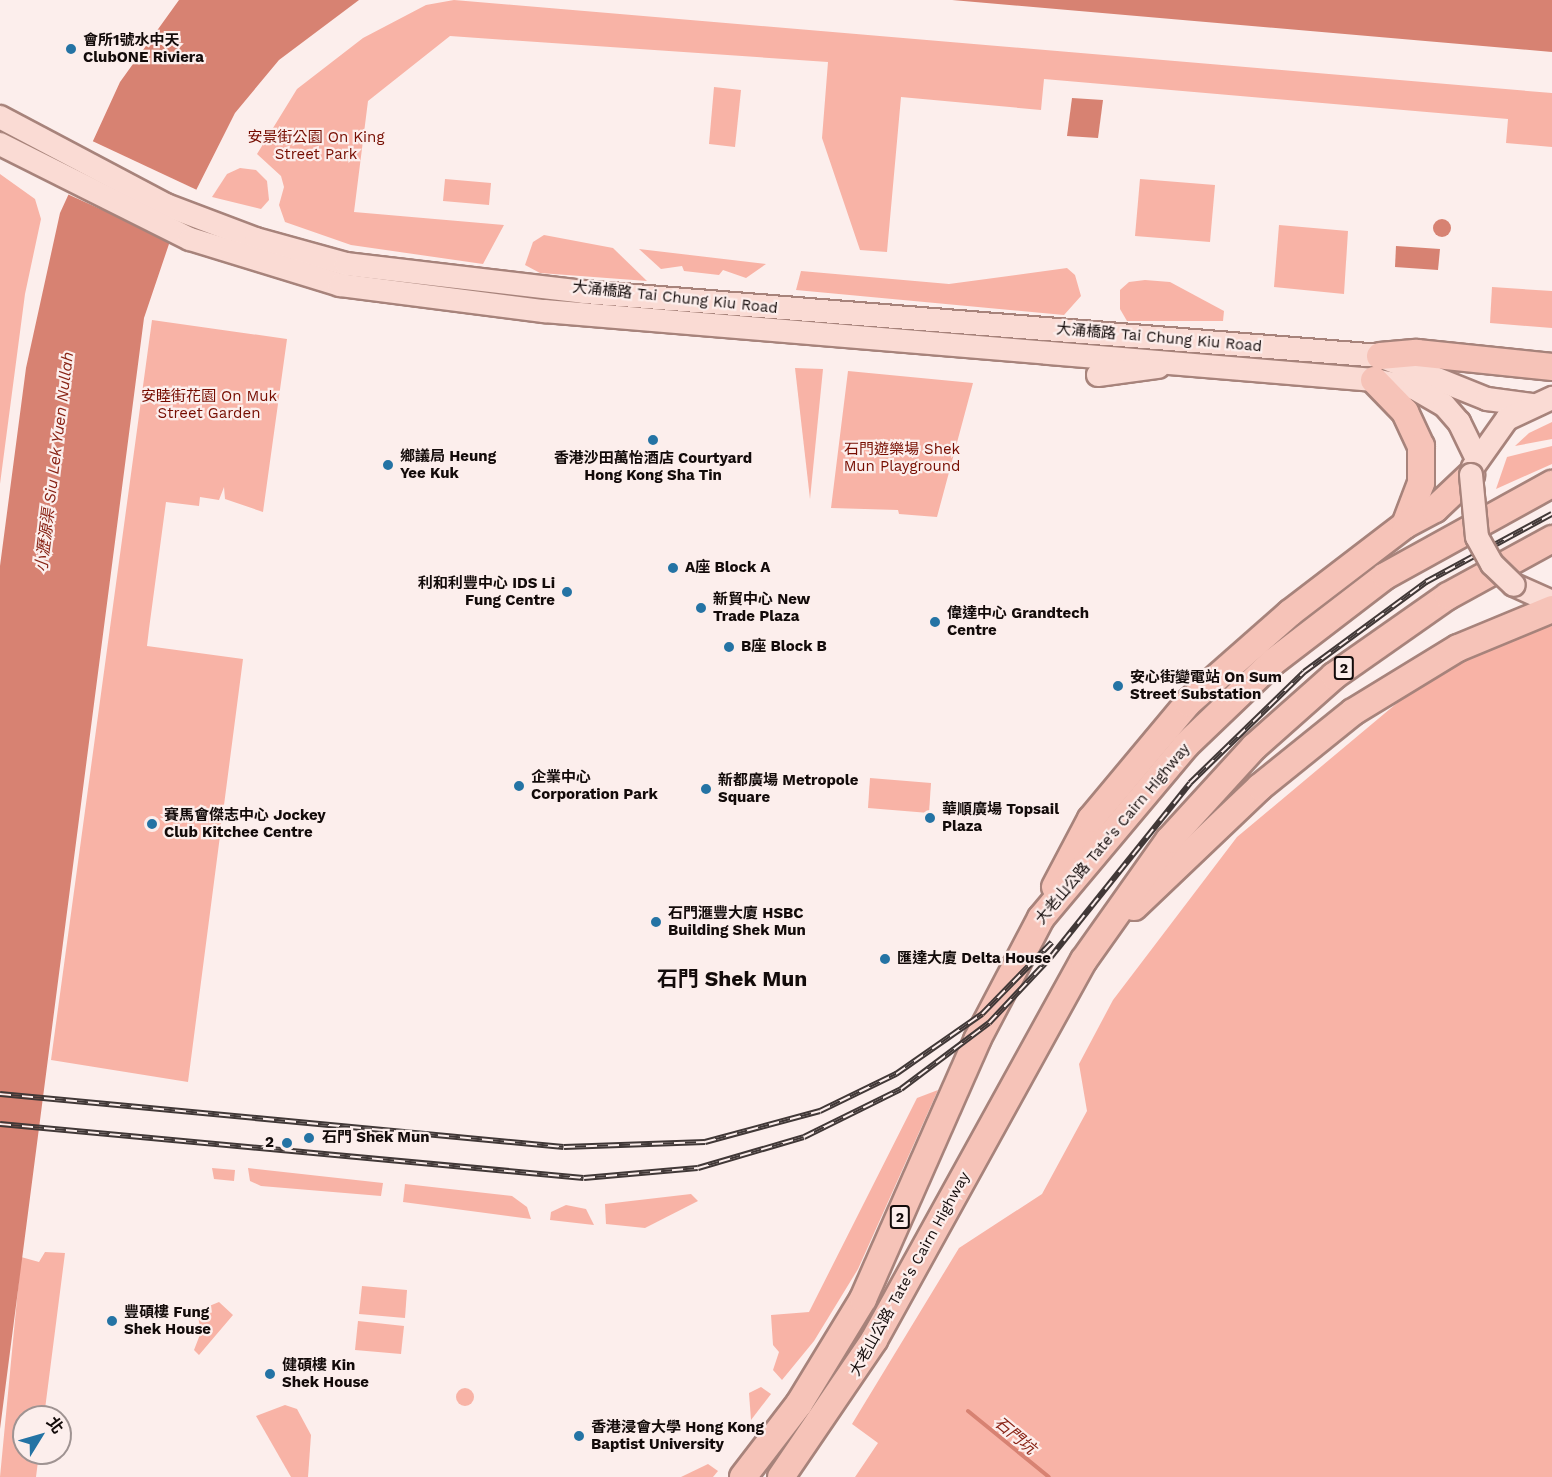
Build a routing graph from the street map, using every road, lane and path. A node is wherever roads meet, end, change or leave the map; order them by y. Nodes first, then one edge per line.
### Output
1 (0, 117) edge
2 (0, 144) edge
3 (1165, 365) junction
4 (1552, 367) edge
5 (1377, 368) junction
6 (1431, 374) junction
7 (1098, 375) dead end
8 (1542, 402) edge
9 (1473, 466) junction
10 (1552, 483) edge
11 (1405, 525) junction
12 (1552, 539) edge
13 (1552, 602) edge
14 (1552, 609) edge
15 (1041, 918) junction
16 (1084, 960) junction
17 (743, 1477) edge
18 (780, 1477) edge

1 - 5 main road, 大涌橋路 Tai Chung Kiu Road
2 - 3 main road, 大涌橋路 Tai Chung Kiu Road
3 - 5 main road, 大涌橋路 Tai Chung Kiu Road
3 - 7 main road
4 - 6 highway
5 - 6 highway
5 - 6 main road
5 - 11 highway
6 - 8 main road
6 - 9 main road
8 - 9 main road
9 - 11 highway
9 - 13 main road, bridge
10 - 15 highway, 大老山公路 Tate's Cairn Highway / 2
11 - 15 highway
12 - 16 highway, 大老山公路 Tate's Cairn Highway / 2
14 - 16 highway
15 - 17 highway, 大老山公路 Tate's Cairn Highway / 2
16 - 18 highway, 大老山公路 Tate's Cairn Highway / 2

